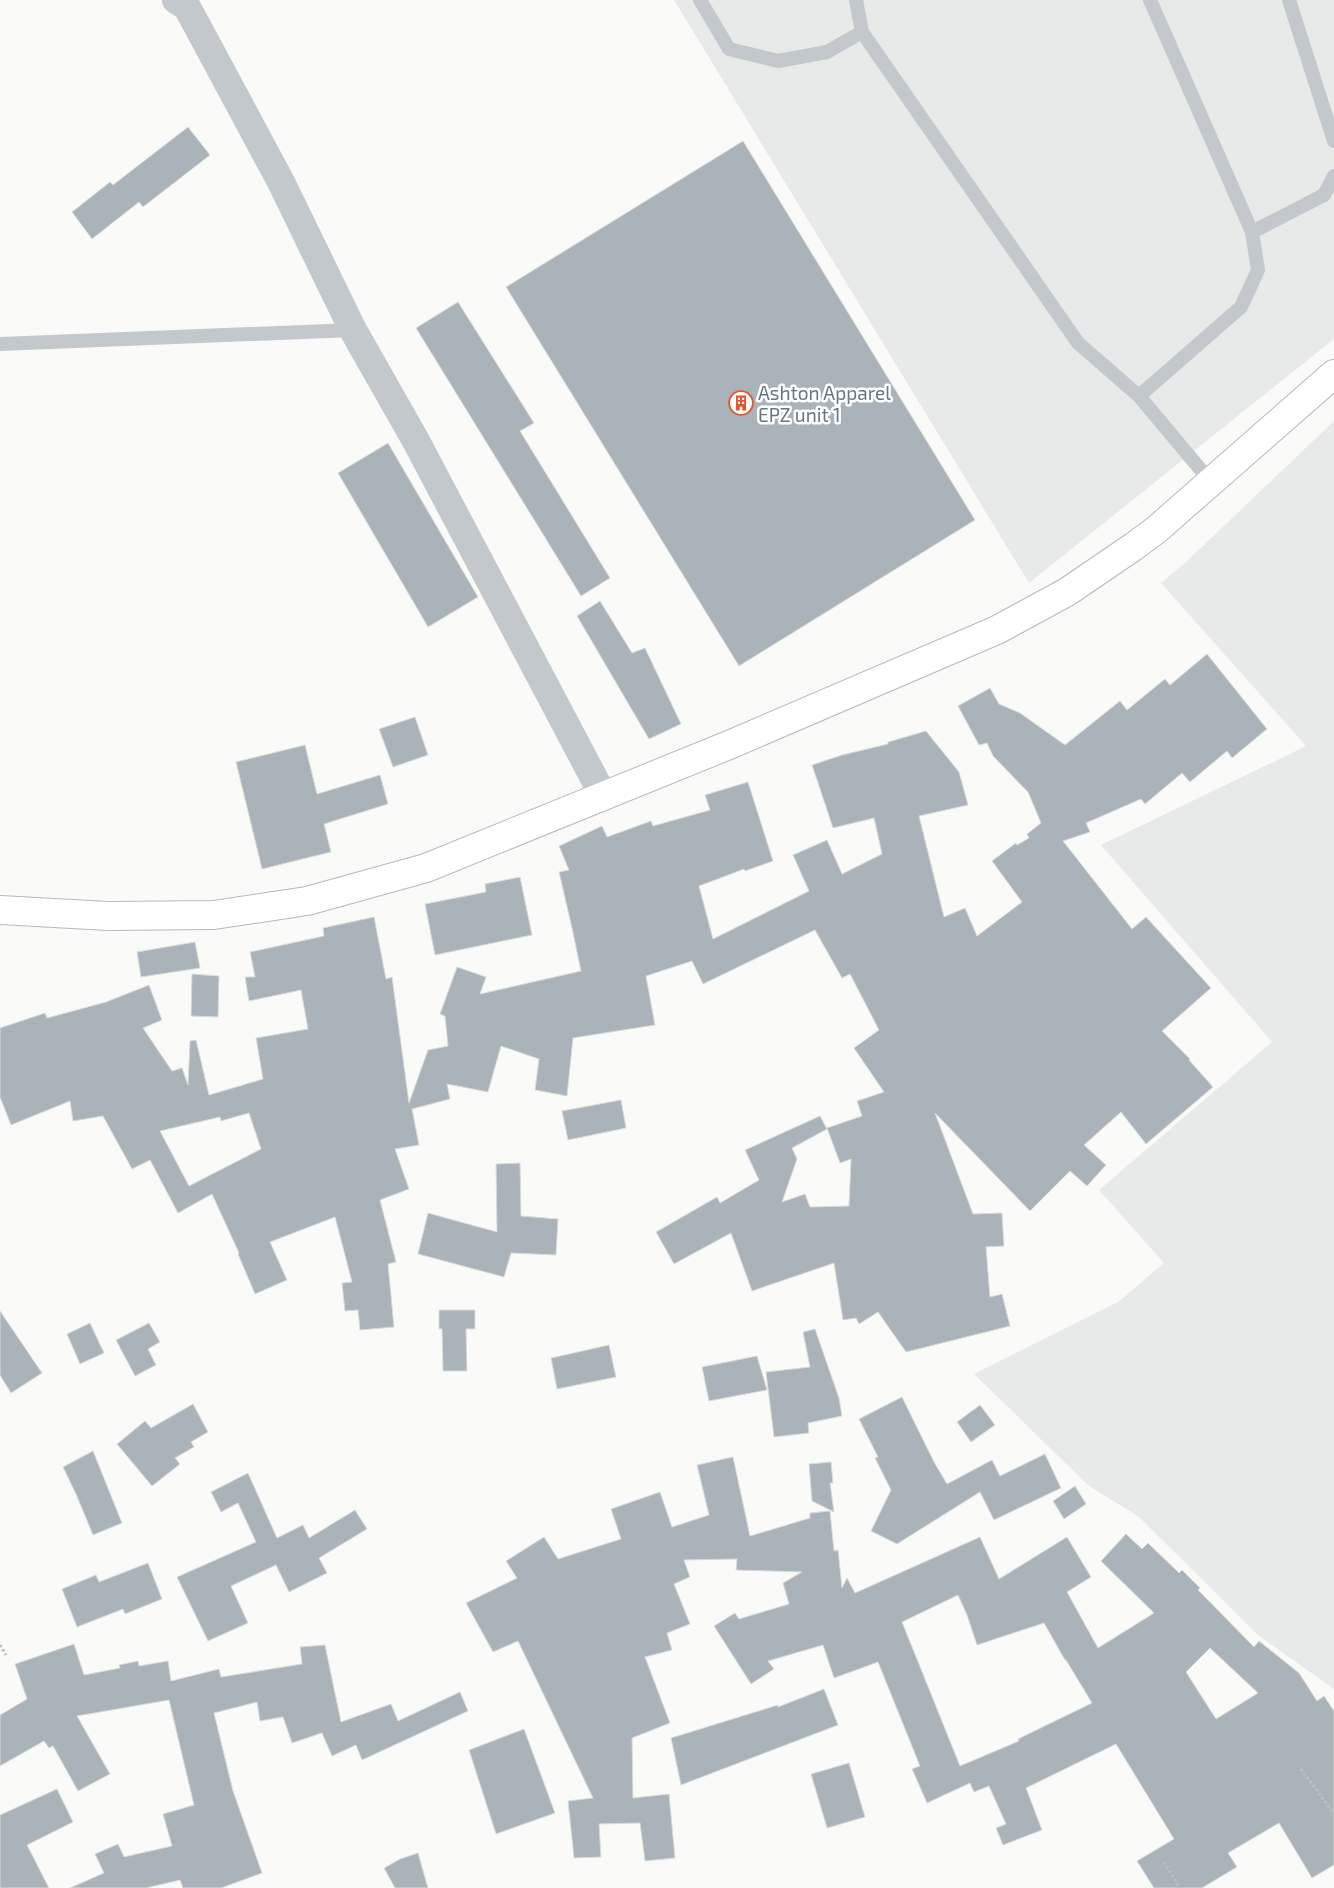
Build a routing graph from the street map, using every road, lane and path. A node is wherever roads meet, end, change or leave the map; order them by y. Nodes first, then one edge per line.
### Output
1 (176, 0) edge
2 (700, 0) edge
3 (856, 0) edge
4 (1150, 0) edge
5 (1289, 0) edge
6 (862, 32) junction
7 (1334, 141) edge
8 (1334, 176) edge
9 (1252, 232) junction
10 (352, 330) junction
11 (0, 344) edge
12 (1334, 374) edge
13 (1139, 396) junction
14 (1211, 482) junction
15 (604, 797) junction
16 (0, 910) edge
17 (0, 1645) edge
18 (6, 1655) dead end
19 (1301, 1769) dead end
20 (1334, 1814) edge
21 (1164, 1862) dead end
22 (1180, 1888) edge

1 - 10 street
2 - 6 lane
3 - 6 lane
4 - 9 lane
5 - 7 lane
6 - 13 lane
8 - 9 lane
9 - 13 lane
10 - 11 lane
10 - 15 street
12 - 14 main road
13 - 14 lane
14 - 15 main road
15 - 16 main road
17 - 18 path
19 - 20 path
21 - 22 path

